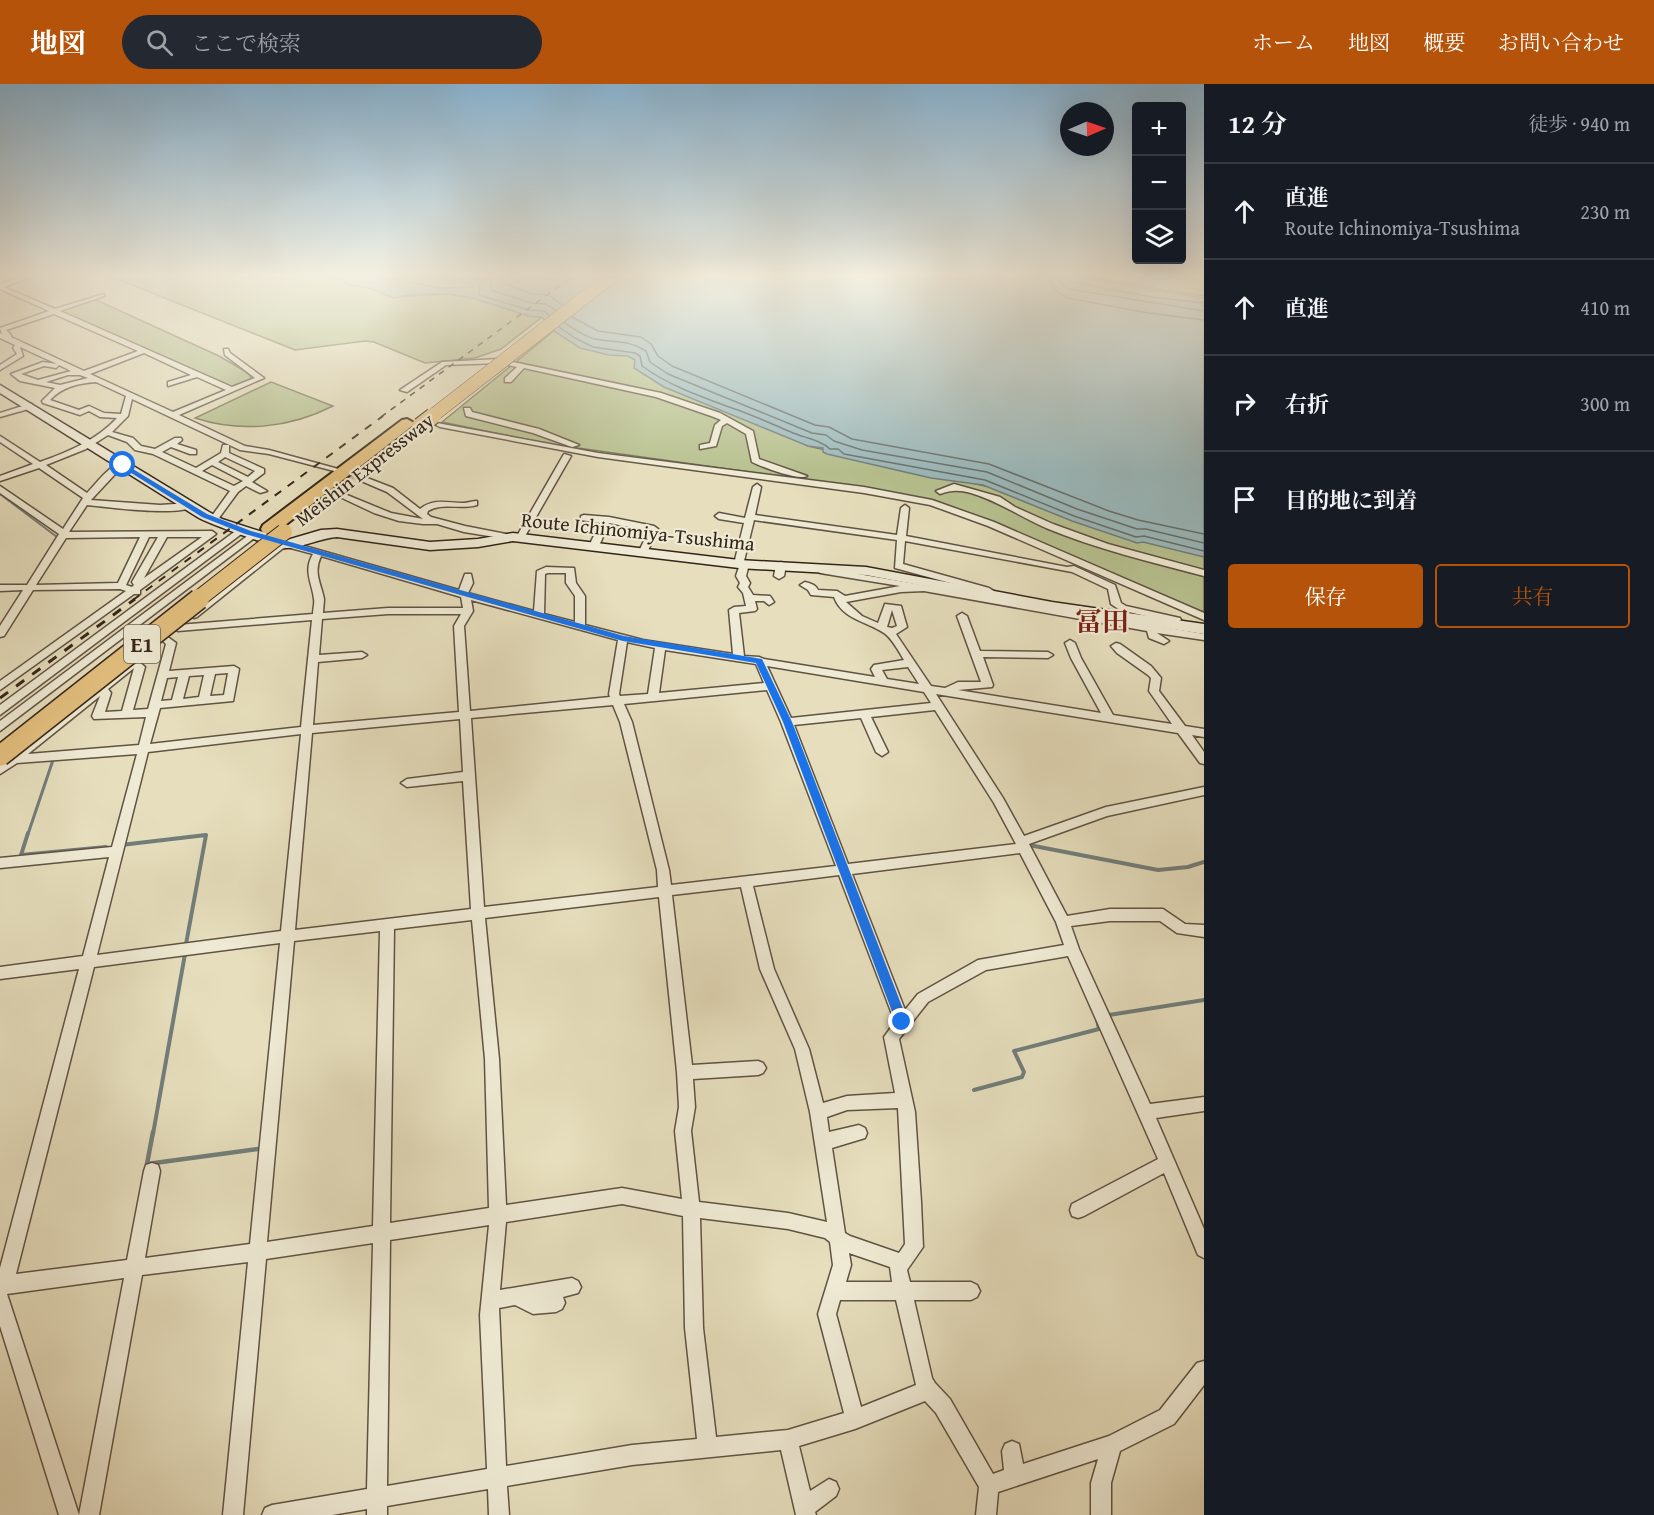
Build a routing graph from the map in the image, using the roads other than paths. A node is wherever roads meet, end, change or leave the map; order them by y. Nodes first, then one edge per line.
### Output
1 (9, 340) edge
2 (119, 340) edge
3 (519, 340) edge
4 (527, 340) edge
5 (19, 344) junction
6 (226, 350) dead end
7 (144, 351) junction
8 (2, 366) edge
9 (522, 366) junction
10 (69, 367) junction
11 (540, 370) junction
12 (21, 372) junction
13 (84, 373) junction
14 (197, 375) junction
15 (531, 379) dead end
16 (99, 380) junction
17 (507, 380) dead end
18 (39, 382) junction
19 (171, 384) dead end
20 (0, 388) edge
21 (62, 388) junction
22 (232, 390) junction
23 (404, 390) dead end
24 (130, 395) junction
25 (50, 403) junction
26 (33, 409) junction
27 (467, 410) dead end
28 (0, 415) edge
29 (124, 416) junction
30 (171, 416) junction
31 (727, 420) junction
32 (414, 424) junction
33 (440, 425) dead end
34 (106, 432) junction
35 (0, 438) edge
36 (226, 441) junction
37 (90, 444) junction
38 (704, 447) dead end
39 (156, 452) junction
40 (225, 454) junction
41 (626, 459) junction
42 (177, 462) junction
43 (212, 462) junction
44 (38, 464) junction
45 (666, 464) junction
46 (123, 465) junction
47 (338, 470) tunnel mouth
48 (197, 471) junction
49 (362, 478) tunnel mouth
50 (0, 479) edge
51 (247, 481) junction
52 (537, 482) dead end
53 (549, 487) junction
54 (757, 487) dead end
55 (0, 489) edge
56 (855, 489) junction
57 (236, 490) junction
58 (263, 491) dead end
59 (940, 491) dead end
60 (344, 497) dead end
61 (86, 499) junction
62 (474, 503) dead end
63 (190, 506) junction
64 (905, 508) dead end
65 (423, 514) junction
66 (533, 516) junction
67 (719, 516) dead end
68 (545, 518) dead end
69 (584, 518) dead end
70 (750, 519) junction
71 (213, 520) junction
72 (605, 521) junction
73 (437, 522) junction
74 (241, 530) junction
75 (63, 534) junction
76 (146, 534) junction
77 (164, 534) junction
78 (212, 534) junction
79 (274, 535) junction
80 (517, 537) junction
81 (902, 538) junction
82 (228, 540) junction
83 (594, 546) junction
84 (318, 553) junction
85 (643, 553) junction
86 (742, 564) junction
87 (784, 571) junction
88 (1204, 573) edge
89 (468, 576) dead end
90 (805, 585) dead end
91 (121, 586) junction
92 (0, 588) edge
93 (30, 588) junction
94 (136, 588) junction
95 (922, 588) junction
96 (995, 595) junction
97 (152, 597) junction
98 (749, 598) junction
99 (167, 600) junction
100 (465, 600) junction
101 (769, 602) dead end
102 (843, 607) junction
103 (1066, 615) junction
104 (539, 616) junction
105 (962, 616) dead end
106 (317, 617) junction
107 (580, 627) junction
108 (1092, 627) dead end
109 (178, 628) junction
110 (1203, 628) edge
111 (1151, 629) junction
112 (0, 634) edge
113 (165, 638) junction
114 (623, 638) junction
115 (1164, 641) dead end
116 (1071, 643) dead end
117 (660, 646) junction
118 (1116, 646) dead end
119 (976, 654) junction
120 (362, 655) dead end
121 (1048, 656) dead end
122 (739, 658) junction
123 (313, 659) junction
124 (759, 660) junction
125 (134, 663) junction
126 (911, 663) junction
127 (210, 671) junction
128 (184, 673) junction
129 (17, 674) junction
130 (162, 675) junction
131 (0, 676) edge
132 (41, 680) junction
133 (882, 680) junction
134 (0, 686) edge
135 (56, 686) junction
136 (770, 686) junction
137 (927, 688) junction
138 (102, 689) junction
139 (947, 691) junction
140 (653, 697) junction
141 (90, 699) junction
142 (204, 700) junction
143 (617, 700) junction
144 (177, 703) junction
145 (938, 706) junction
146 (153, 709) junction
147 (0, 711) edge
148 (864, 713) junction
149 (126, 715) junction
150 (465, 716) junction
151 (1109, 718) junction
152 (788, 722) junction
153 (0, 727) edge
154 (305, 730) junction
155 (1184, 731) junction
156 (1204, 734) edge
157 (0, 737) edge
158 (143, 749) junction
159 (882, 752) dead end
160 (7, 758) edge
161 (1204, 760) edge
162 (0, 770) edge
163 (469, 776) junction
164 (407, 783) dead end
165 (1204, 791) edge
166 (1023, 845) junction
167 (116, 850) junction
168 (0, 863) edge
169 (844, 871) junction
170 (746, 882) junction
171 (664, 890) junction
172 (478, 913) junction
173 (1063, 922) junction
174 (387, 924) junction
175 (1204, 931) edge
176 (289, 936) junction
177 (1072, 949) junction
178 (86, 964) junction
179 (0, 973) edge
180 (902, 1022) junction
181 (758, 1068) dead end
182 (685, 1072) junction
183 (905, 1101) junction
184 (1204, 1104) edge
185 (818, 1112) junction
186 (1146, 1112) junction
187 (858, 1133) dead end
188 (822, 1142) junction
189 (1168, 1162) junction
190 (152, 1171) dead end
191 (691, 1209) junction
192 (1078, 1210) dead end
193 (498, 1215) junction
194 (380, 1233) junction
195 (837, 1239) junction
196 (1204, 1250) edge
197 (256, 1252) junction
198 (902, 1263) junction
199 (135, 1266) junction
200 (572, 1287) dead end
201 (903, 1289) junction
202 (1, 1290) edge
203 (971, 1290) dead end
204 (834, 1291) junction
205 (518, 1297) junction
206 (492, 1300) junction
207 (556, 1303) dead end
208 (1204, 1370) edge
209 (928, 1390) junction
210 (855, 1419) junction
211 (788, 1440) junction
212 (1112, 1445) junction
213 (707, 1446) junction
214 (1012, 1451) dead end
215 (497, 1477) junction
216 (1014, 1477) junction
217 (989, 1485) junction
218 (829, 1489) dead end
219 (377, 1506) edge
220 (805, 1511) edge
221 (69, 1515) edge
222 (89, 1515) edge
223 (233, 1515) edge
224 (272, 1515) edge
225 (499, 1515) edge
226 (986, 1515) edge
227 (1101, 1515) edge

1 - 5 street
2 - 7 street
3 - 32 highway, Meishin Expressway / E1
4 - 32 highway, Meishin Expressway / E1, bridge
5 - 8 street
5 - 10 street
6 - 22 street
7 - 13 street
7 - 14 street
8 - 12 street
9 - 11 street
9 - 17 street
9 - 23 street
10 - 12 street
10 - 13 street
11 - 15 street
11 - 31 street
12 - 18 street
13 - 16 street
13 - 18 street
14 - 19 street
14 - 22 street
16 - 21 street
16 - 24 street
18 - 21 street
20 - 26 main road
21 - 25 street
22 - 30 street
24 - 29 street
24 - 30 street
25 - 26 street
25 - 29 street
26 - 28 street
26 - 37 main road
27 - 45 street
29 - 34 street
30 - 36 street
31 - 38 street
31 - 56 street
32 - 79 highway, Meishin Expressway / E1
33 - 41 street
34 - 37 street
34 - 39 street
35 - 44 street
36 - 40 street
36 - 47 street
37 - 44 street
37 - 46 main road
39 - 42 street
39 - 42 street
40 - 43 street
40 - 51 street
41 - 45 street
41 - 53 street
42 - 48 street
43 - 48 street
43 - 51 street
44 - 50 street
44 - 61 street
45 - 56 street
46 - 61 street
46 - 63 main road
48 - 57 street
49 - 65 street
51 - 57 street
51 - 58 street
52 - 53 street
53 - 66 street
54 - 70 street
55 - 75 street
56 - 110 street
57 - 71 street
59 - 88 street
60 - 73 street
61 - 63 street
61 - 75 street
62 - 65 street
63 - 71 main road
64 - 81 street
65 - 73 street
66 - 68 street
66 - 80 street
67 - 70 street
69 - 72 street
70 - 81 street
70 - 86 street
71 - 74 main road
72 - 83 street
72 - 85 street
73 - 80 street
74 - 79 main road
74 - 82 street
75 - 76 street
75 - 93 street
76 - 77 street
76 - 91 street
77 - 78 street
77 - 94 street
78 - 82 street
78 - 94 street
79 - 80 main road, Route Ichinomiya-Tsushima
79 - 84 street
79 - 99 street
79 - 109 street
79 - 157 highway, Meishin Expressway / E1
79 - 160 highway, Meishin Expressway / E1, bridge
80 - 83 main road, Route Ichinomiya-Tsushima
81 - 96 street
81 - 110 street
82 - 97 street
83 - 85 main road, Route Ichinomiya-Tsushima
84 - 100 street
84 - 106 street
85 - 86 main road, Route Ichinomiya-Tsushima
86 - 87 main road, Route Ichinomiya-Tsushima
86 - 98 street
87 - 95 street
87 - 96 main road, Route Ichinomiya-Tsushima
89 - 100 street
90 - 102 street
91 - 93 street
91 - 94 street
92 - 93 street
93 - 112 street
94 - 97 street
94 - 129 street
95 - 102 street
95 - 103 street
96 - 110 main road, Route Ichinomiya-Tsushima
97 - 99 street
97 - 132 street
98 - 101 street
98 - 122 street
99 - 135 street
100 - 104 street
100 - 106 street
100 - 150 street
102 - 126 street
103 - 108 street
103 - 111 street
104 - 107 street
104 - 107 street
105 - 119 street
106 - 109 street
106 - 123 street
107 - 114 street
109 - 113 street
110 - 111 street
111 - 115 street
113 - 125 street
113 - 130 street
114 - 117 street
114 - 143 street
116 - 151 street
117 - 122 street
117 - 140 street
118 - 155 street
119 - 121 street
119 - 139 street
120 - 123 street
122 - 124 street
123 - 154 street
124 - 133 street
124 - 136 street
125 - 138 street
125 - 149 street
126 - 133 street
126 - 137 street
127 - 128 street
127 - 142 street
127 - 142 street
128 - 130 street
128 - 144 street
129 - 131 street
129 - 132 street
129 - 134 street
130 - 146 street
132 - 135 street
132 - 147 street
133 - 137 street
135 - 141 street
135 - 153 street
136 - 140 street
136 - 152 street
137 - 139 street
137 - 145 street
138 - 141 street
138 - 149 street
139 - 151 street
140 - 143 street
141 - 160 street
142 - 144 street
143 - 150 street
143 - 171 street
144 - 146 street
145 - 148 street
145 - 166 street
146 - 149 street
146 - 158 street
148 - 152 street
148 - 159 street
150 - 154 street
150 - 163 street
151 - 155 street
152 - 169 street
154 - 158 street
154 - 176 street
155 - 156 street
155 - 161 street
158 - 160 street
158 - 167 street
160 - 162 street
163 - 164 street
163 - 172 street
165 - 166 street
166 - 169 street
166 - 173 street
167 - 168 street
167 - 178 street
169 - 170 street
169 - 180 street
170 - 171 street
170 - 185 street
171 - 172 street
171 - 182 street
172 - 174 street
172 - 193 street
173 - 175 street
173 - 177 street
174 - 176 street
174 - 194 street
176 - 178 street
176 - 197 street
177 - 180 street
177 - 186 street
178 - 179 street
178 - 202 street
180 - 183 street
181 - 182 street
182 - 191 street
183 - 185 street
183 - 198 street
184 - 186 street
185 - 188 street
186 - 189 street
187 - 188 street
188 - 195 street
189 - 192 street
189 - 196 street
190 - 199 street
191 - 193 street
191 - 195 street
191 - 213 street
193 - 194 street
193 - 206 street
194 - 197 street
194 - 219 street
195 - 198 street
195 - 204 street
197 - 199 street
197 - 223 street
198 - 201 street
199 - 202 street
199 - 222 street
200 - 205 street
201 - 203 street
201 - 204 street
201 - 209 street
202 - 221 street
204 - 210 street
205 - 206 street
205 - 207 street
206 - 215 street
208 - 212 street
209 - 210 street
209 - 217 street
210 - 211 street
211 - 213 street
211 - 220 street
212 - 216 street
212 - 227 street
213 - 215 street
214 - 216 street
215 - 219 street
215 - 225 street
216 - 217 street
217 - 226 street
218 - 220 street
219 - 224 street

